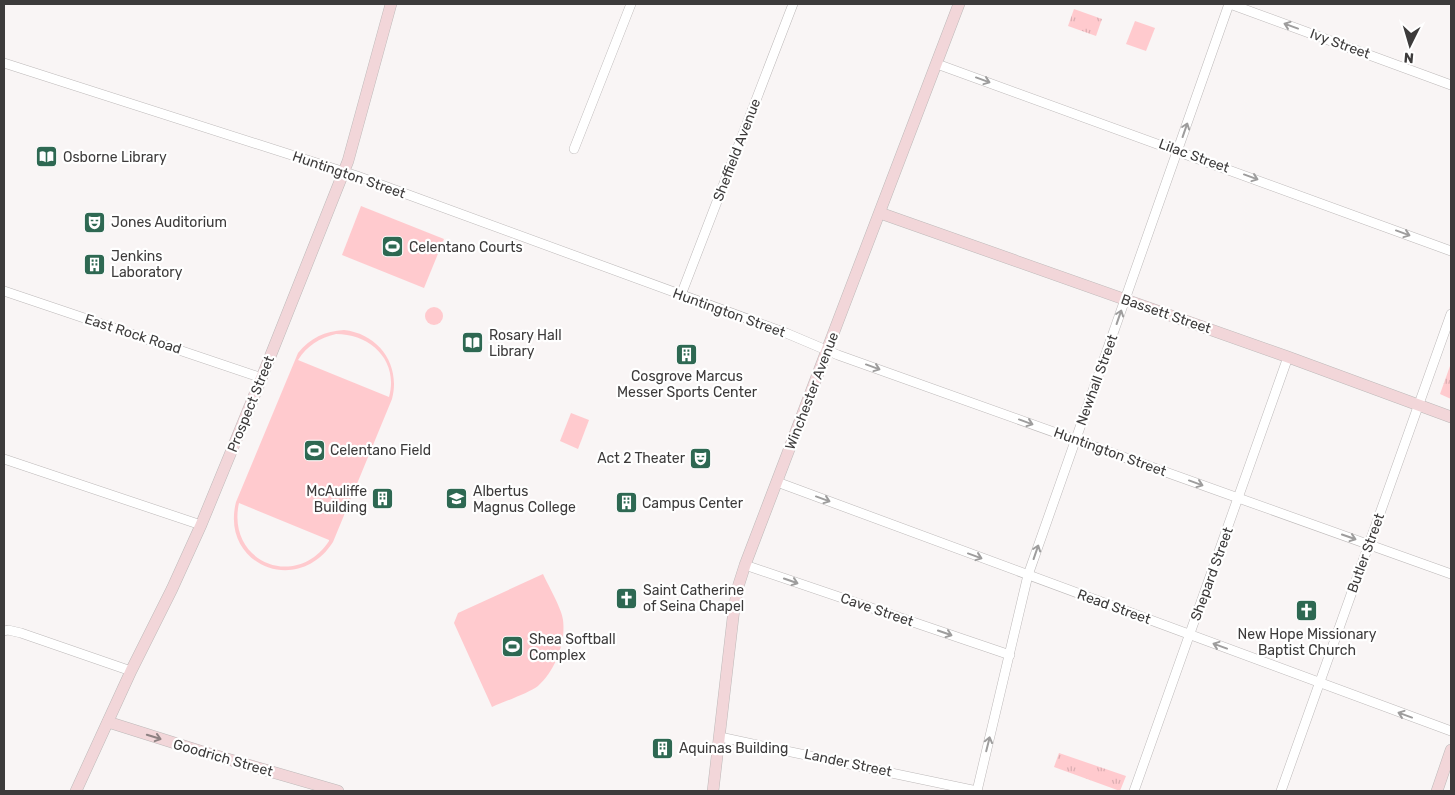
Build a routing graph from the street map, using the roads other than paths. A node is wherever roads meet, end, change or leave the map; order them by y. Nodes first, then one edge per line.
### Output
1 (391, 4) edge
2 (631, 4) edge
3 (792, 4) edge
4 (957, 4) edge
5 (1230, 4) edge
6 (4, 63) edge
7 (937, 64) junction
8 (1451, 85) edge
9 (574, 149) dead end
10 (1178, 150) junction
11 (343, 172) junction
12 (880, 213) junction
13 (1451, 251) edge
14 (4, 291) edge
15 (682, 295) junction
16 (1125, 300) junction
17 (1451, 314) edge
18 (828, 350) junction
19 (1288, 357) junction
20 (262, 378) junction
21 (1420, 406) junction
22 (1451, 417) edge
23 (1075, 440) junction
24 (4, 459) edge
25 (777, 482) junction
26 (1239, 498) junction
27 (201, 525) junction
28 (1369, 544) junction
29 (745, 565) junction
30 (1451, 574) edge
31 (1028, 575) junction
32 (4, 631) edge
33 (1190, 635) junction
34 (1010, 655) junction
35 (130, 671) junction
36 (1320, 683) junction
37 (108, 722) junction
38 (1451, 731) edge
39 (720, 737) junction
40 (1451, 750) edge
41 (76, 791) edge
42 (338, 791) edge
43 (713, 791) edge
44 (977, 791) edge
45 (1134, 791) edge
46 (1281, 791) edge
47 (1437, 791) edge

1 - 11 street, Prospect Street
2 - 9 street
3 - 15 street, Sheffield Avenue
4 - 7 street, Winchester Avenue
8 -> 5 street, Ivy Street
10 -> 5 street, Newhall Street
6 - 11 street, Huntington Street
7 -> 10 street, Lilac Street
7 - 12 street, Winchester Avenue
10 -> 13 street, Lilac Street
10 - 16 street, Newhall Street
11 - 15 street, Huntington Street
11 - 20 street, Prospect Street
12 - 16 street, Bassett Street
12 - 18 street, Winchester Avenue
14 - 20 street, East Rock Road
15 - 18 street, Huntington Street
16 - 19 street, Bassett Street
23 -> 16 street, Newhall Street
17 - 21 street, Butler Street
18 -> 23 street, Huntington Street
18 - 25 street, Winchester Avenue
19 - 21 street, Bassett Street
19 - 26 street, Shepard Street
20 - 27 street, Prospect Street
21 - 22 street, Bassett Street
21 - 28 street, Butler Street
23 -> 26 street, Huntington Street
31 -> 23 street, Newhall Street
24 - 27 street
25 - 29 street, Winchester Avenue
25 -> 31 street, Read Street
26 -> 28 street, Huntington Street
26 - 33 street, Shepard Street
27 - 35 street, Prospect Street
28 - 30 street, Huntington Street
28 - 36 street, Butler Street
29 -> 34 street, Cave Street
29 - 39 street, Winchester Avenue
31 - 33 street, Read Street
31 - 34 street, Newhall Street
32 - 35 street
36 -> 33 street, Read Street
33 - 45 street, Shepard Street
44 -> 34 street, Newhall Street
35 - 37 street, Prospect Street
38 -> 36 street, Read Street
36 - 46 street, Butler Street
37 - 41 street, Prospect Street
37 -> 42 street, Goodrich Street
39 - 43 street, Winchester Avenue
39 - 44 street, Lander Street
40 - 47 street

